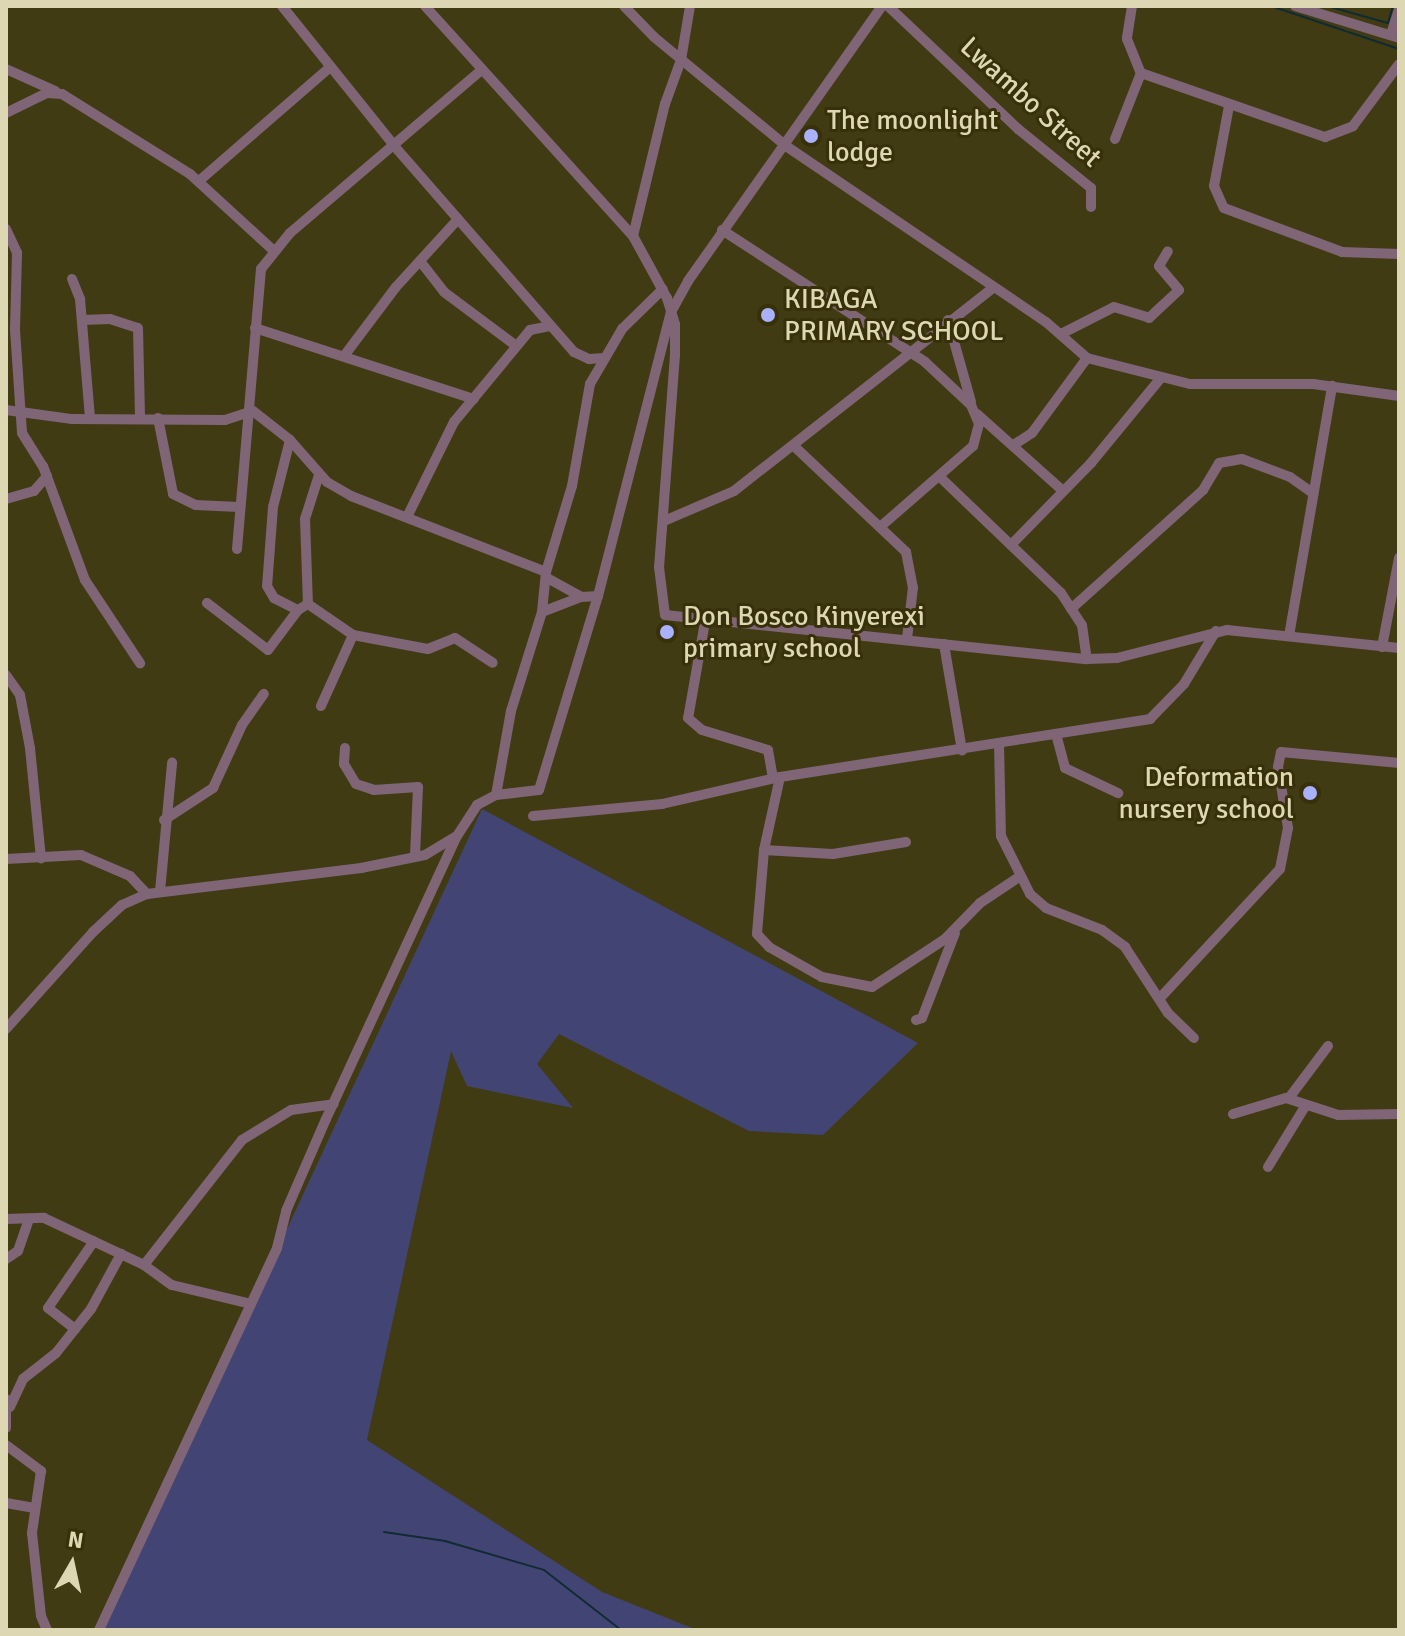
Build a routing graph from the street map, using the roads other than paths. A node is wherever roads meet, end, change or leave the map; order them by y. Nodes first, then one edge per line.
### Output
1 (282, 6) edge
2 (425, 6) edge
3 (624, 6) edge
4 (690, 6) edge
5 (882, 6) edge
6 (888, 6) edge
7 (1132, 6) edge
8 (1295, 6) edge
9 (1399, 10) edge
10 (1395, 36) edge
11 (681, 60) junction
12 (1399, 64) edge
13 (329, 68) junction
14 (6, 69) edge
15 (479, 72) junction
16 (1141, 73) junction
17 (62, 94) junction
18 (1229, 106) junction
19 (6, 113) edge
20 (1115, 139) dead end
21 (786, 146) junction
22 (396, 148) junction
23 (199, 181) junction
24 (1091, 207) dead end
25 (458, 219) junction
26 (6, 229) edge
27 (722, 230) junction
28 (633, 236) junction
29 (273, 250) junction
30 (1168, 251) dead end
31 (1399, 254) edge
32 (420, 261) junction
33 (72, 279) dead end
34 (993, 288) junction
35 (663, 289) junction
36 (671, 312) junction
37 (10, 317) edge
38 (82, 320) junction
39 (948, 320) junction
40 (550, 326) junction
41 (255, 328) junction
42 (1061, 334) junction
43 (515, 345) junction
44 (906, 353) junction
45 (344, 356) junction
46 (605, 358) junction
47 (1087, 358) junction
48 (1160, 379) junction
49 (1332, 386) junction
50 (1399, 396) edge
51 (474, 399) junction
52 (973, 409) junction
53 (6, 410) edge
54 (248, 410) junction
55 (24, 413) junction
56 (140, 416) junction
57 (90, 417) junction
58 (158, 418) junction
59 (290, 440) junction
60 (1015, 444) junction
61 (795, 447) junction
62 (319, 475) junction
63 (47, 476) junction
64 (941, 478) junction
65 (1062, 490) junction
66 (1313, 493) junction
67 (6, 499) edge
68 (239, 507) junction
69 (407, 517) junction
70 (664, 521) junction
71 (880, 527) junction
72 (1011, 545) junction
73 (237, 549) dead end
74 (1399, 558) edge
75 (547, 576) junction
76 (598, 596) junction
77 (581, 597) junction
78 (207, 603) dead end
79 (308, 604) junction
80 (1071, 609) junction
81 (298, 610) junction
82 (542, 612) junction
83 (705, 622) junction
84 (1216, 631) junction
85 (353, 635) junction
86 (1289, 636) junction
87 (907, 639) junction
88 (944, 644) junction
89 (1382, 647) junction
90 (1399, 648) edge
91 (1087, 659) junction
92 (140, 663) dead end
93 (493, 663) dead end
94 (6, 675) edge
95 (264, 694) dead end
96 (321, 706) dead end
97 (1056, 734) junction
98 (999, 743) junction
99 (345, 748) dead end
100 (962, 750) junction
101 (172, 763) dead end
102 (1399, 763) edge
103 (777, 778) junction
104 (1118, 793) dead end
105 (496, 795) junction
106 (533, 816) dead end
107 (164, 820) junction
108 (457, 836) junction
109 (906, 842) dead end
110 (764, 850) junction
111 (415, 856) junction
112 (41, 858) junction
113 (6, 859) edge
114 (1019, 877) junction
115 (160, 891) junction
116 (147, 894) junction
117 (956, 930) junction
118 (1160, 998) junction
119 (916, 1020) dead end
120 (6, 1029) edge
121 (1194, 1038) dead end
122 (1328, 1046) dead end
123 (1289, 1098) junction
124 (334, 1104) junction
125 (1306, 1105) junction
126 (1233, 1114) dead end
127 (1399, 1114) edge
128 (1268, 1167) dead end
129 (6, 1219) edge
130 (29, 1219) junction
131 (94, 1241) junction
132 (121, 1254) junction
133 (6, 1259) edge
134 (144, 1265) junction
135 (251, 1304) junction
136 (75, 1329) junction
137 (8, 1403) edge
138 (6, 1428) edge
139 (6, 1445) edge
140 (6, 1503) edge
141 (35, 1508) junction
142 (47, 1630) edge
143 (99, 1630) edge

1 - 13 street
2 - 15 street
3 - 11 street
4 - 11 street
5 - 21 street
6 - 24 street, Lwambo Street
7 - 16 street
8 - 10 street
9 - 10 street
11 - 21 street
11 - 28 street
12 - 18 street
13 - 22 street
13 - 23 street
14 - 17 street
15 - 22 street
15 - 28 street
16 - 18 street
16 - 20 street
17 - 19 street
17 - 23 street
18 - 31 street
21 - 27 street
21 - 34 street
22 - 25 street
22 - 29 street
23 - 29 street
25 - 32 street
25 - 40 street
26 - 37 street
27 - 36 street
27 - 44 street
28 - 35 street
29 - 41 street
30 - 42 street
32 - 43 street
32 - 45 street
33 - 38 street
34 - 39 street
34 - 42 street
35 - 36 street
35 - 46 street
36 - 70 street
36 - 76 street
37 - 55 street
38 - 56 street
38 - 57 street
39 - 44 street
39 - 52 street
40 - 43 street
40 - 46 street
41 - 45 street
41 - 54 street
42 - 47 street
43 - 51 street
44 - 52 street
44 - 61 street
45 - 51 street
46 - 75 street
47 - 48 street
47 - 60 street
48 - 49 street
48 - 65 street
49 - 50 street
49 - 66 street
51 - 69 street
52 - 60 street
52 - 64 street
53 - 55 street
54 - 58 street
54 - 59 street
54 - 68 street
55 - 57 street
55 - 63 street
56 - 57 street
56 - 58 street
58 - 68 street
59 - 62 street
59 - 81 street
60 - 65 street
61 - 70 street
61 - 71 street
62 - 69 street
62 - 79 street
63 - 67 street
63 - 92 street
64 - 71 street
64 - 72 street
65 - 72 street
66 - 80 street
66 - 86 street
68 - 73 street
69 - 75 street
70 - 83 street
71 - 87 street
72 - 80 street
74 - 89 street
75 - 77 street
75 - 82 street
76 - 77 street
76 - 105 street
77 - 82 street
78 - 81 street
79 - 81 street
79 - 85 street
80 - 91 street
82 - 105 street
83 - 87 street
83 - 103 street
84 - 86 street
84 - 91 street
84 - 97 street
85 - 93 street
85 - 96 street
86 - 89 street
87 - 88 street
88 - 91 street
88 - 100 street
89 - 90 street
94 - 112 street
95 - 107 street
97 - 98 street
97 - 104 street
98 - 100 street
98 - 114 street
99 - 111 street
100 - 103 street
101 - 107 street
102 - 118 street
103 - 106 street
103 - 110 street
105 - 108 street
107 - 115 street
108 - 111 street
108 - 124 street
109 - 110 street
110 - 117 street
111 - 115 street
112 - 113 street
112 - 116 street
114 - 117 street
114 - 118 street
115 - 116 street
116 - 120 street
117 - 119 street
118 - 121 street
122 - 123 street
123 - 125 street
123 - 126 street
124 - 134 street
124 - 135 street
125 - 127 street
125 - 128 street
129 - 130 street
130 - 131 street
130 - 133 street
131 - 132 street
131 - 136 street
132 - 134 street
132 - 136 street
134 - 135 street
135 - 143 street
136 - 137 street
137 - 138 street
139 - 141 street
140 - 141 street
141 - 142 street

